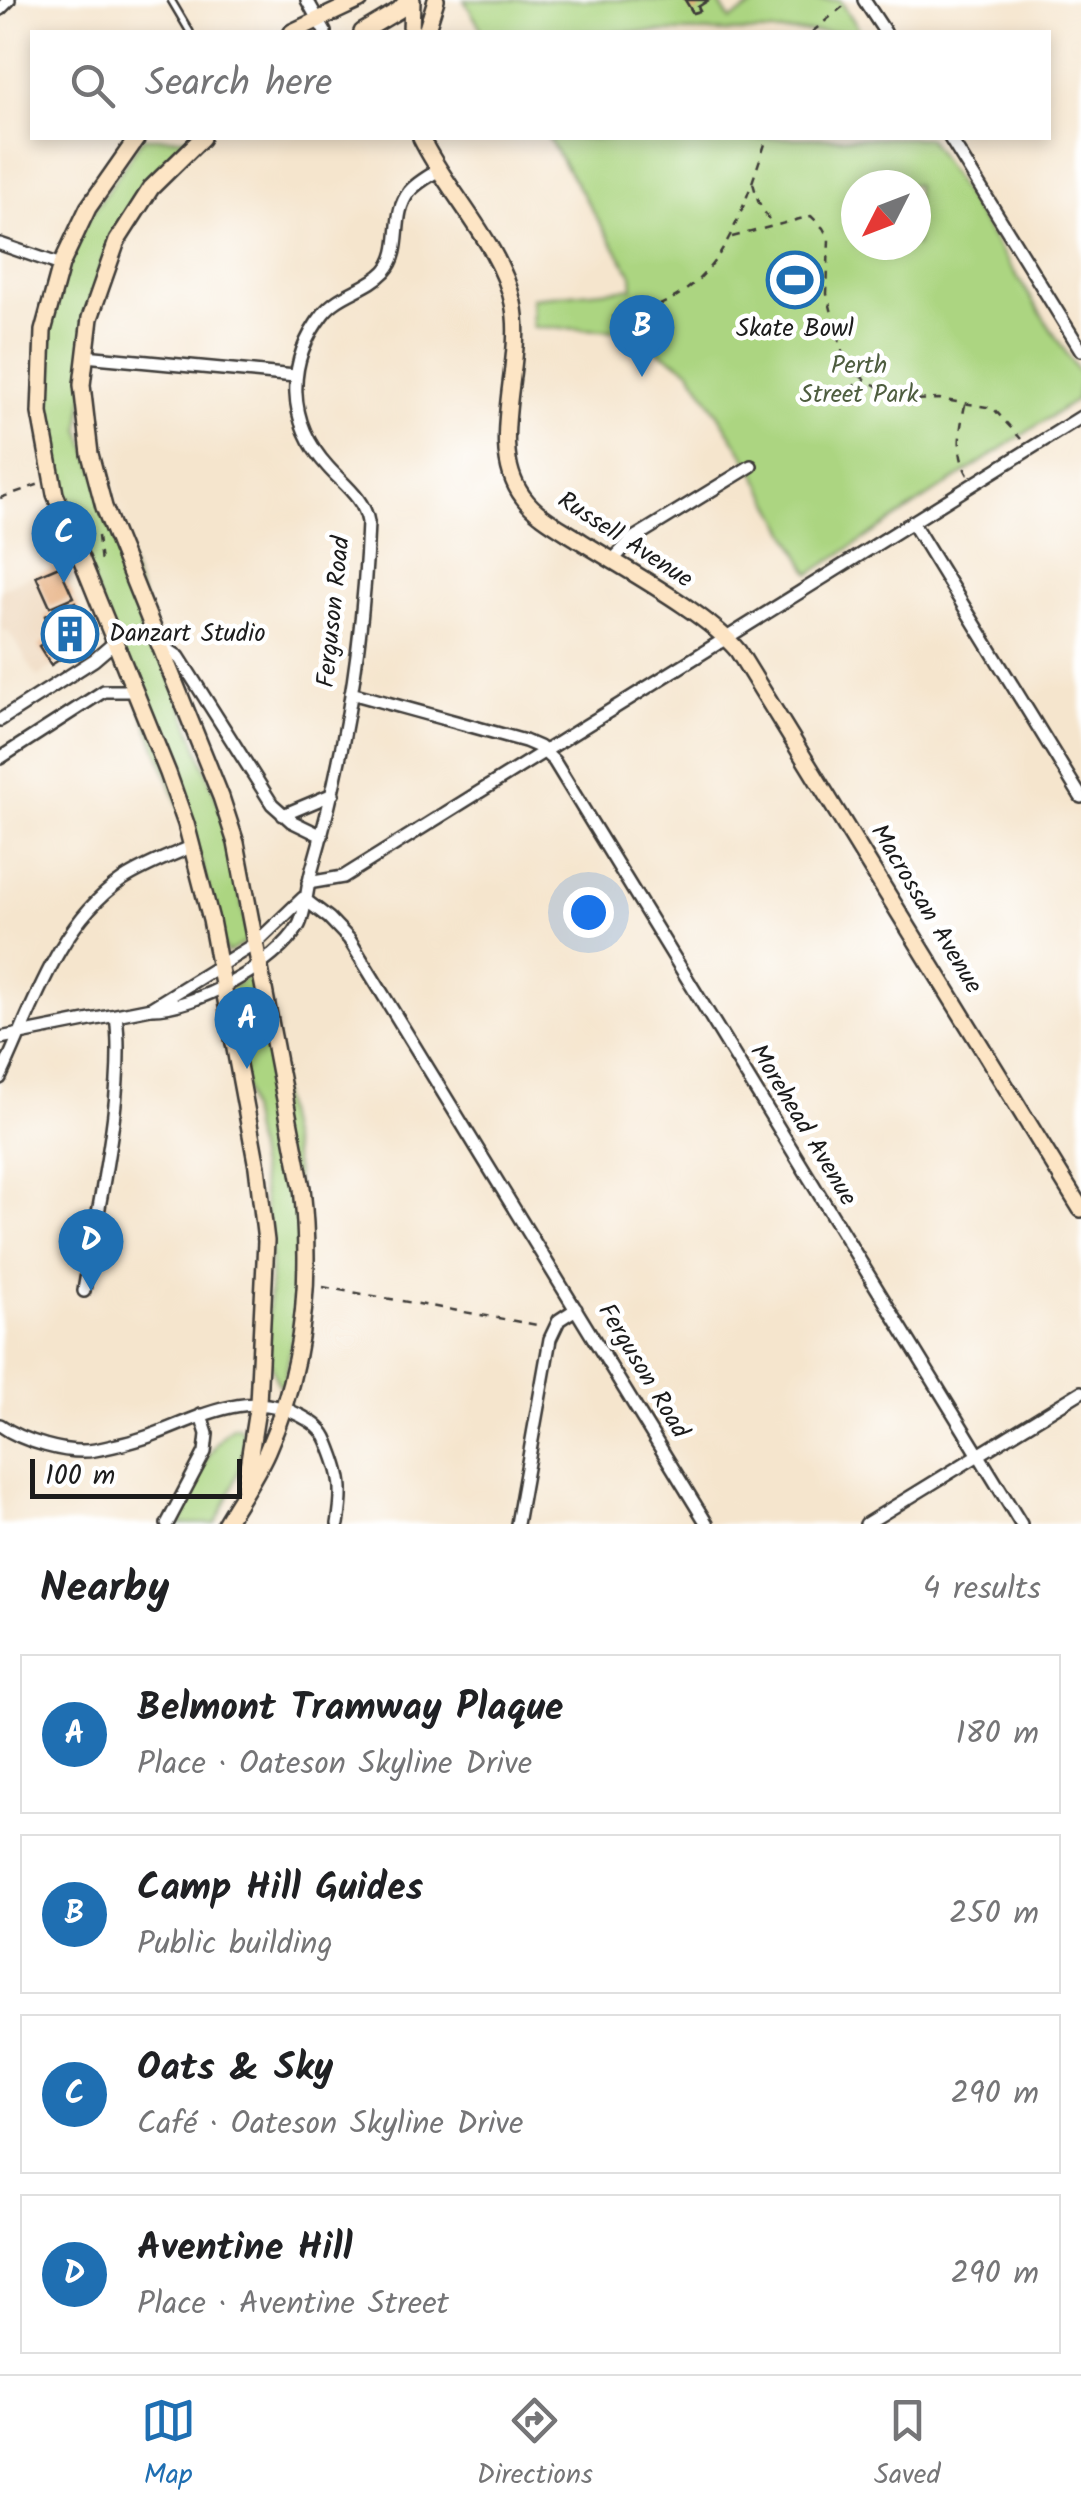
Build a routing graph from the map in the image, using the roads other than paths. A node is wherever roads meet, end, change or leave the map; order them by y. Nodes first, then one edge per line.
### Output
1 (9, 0) edge
2 (171, 0) edge
3 (307, 0) edge
4 (360, 0) edge
5 (413, 0) edge
6 (433, 0) edge
7 (864, 0) edge
8 (0, 9) edge
9 (322, 26) edge
10 (189, 30) edge
11 (365, 30) edge
12 (411, 30) edge
13 (426, 30) edge
14 (884, 30) edge
15 (136, 140) edge
16 (200, 140) edge
17 (422, 140) edge
18 (951, 140) edge
19 (439, 170) junction
20 (0, 244) edge
21 (61, 265) junction
22 (1081, 350) edge
23 (85, 356) junction
24 (295, 376) junction
25 (1081, 417) edge
26 (751, 466) dead end
27 (912, 522) junction
28 (612, 561) junction
29 (725, 638) junction
30 (115, 642) junction
31 (158, 642) junction
32 (136, 691) junction
33 (351, 693) junction
34 (0, 720) edge
35 (544, 751) junction
36 (0, 758) edge
37 (332, 794) junction
38 (1081, 798) edge
39 (283, 815) junction
40 (322, 836) junction
41 (193, 846) junction
42 (308, 884) junction
43 (303, 898) junction
44 (256, 943) junction
45 (260, 962) junction
46 (220, 967) junction
47 (223, 986) junction
48 (152, 1008) junction
49 (116, 1015) junction
50 (20, 1034) junction
51 (0, 1038) edge
52 (0, 1078) edge
53 (1081, 1210) edge
54 (84, 1290) dead end
55 (576, 1309) junction
56 (1081, 1392) edge
57 (258, 1403) junction
58 (284, 1407) junction
59 (200, 1415) junction
60 (0, 1425) edge
61 (978, 1455) junction
62 (245, 1486) junction
63 (167, 1524) edge
64 (225, 1524) edge
65 (338, 1524) edge
66 (517, 1524) edge
67 (707, 1524) edge
68 (866, 1524) edge
69 (1021, 1524) edge

1 - 8 street
2 - 10 lane
3 - 9 street
4 - 9 main road
5 - 6 main road
5 - 11 main road
5 - 12 main road
6 - 13 main road
7 - 14 street
15 - 21 main road
16 - 23 main road
17 - 19 main road, Russell Avenue
18 - 22 street
19 - 24 street
19 - 28 main road, Russell Avenue
20 - 21 street
21 - 30 main road
23 - 24 street
23 - 31 main road
24 - 33 street, Ferguson Road
25 - 27 street
26 - 28 street
27 - 29 street
27 - 38 street
28 - 29 main road, Russell Avenue
29 - 35 street
29 - 53 main road, Macrossan Avenue
30 - 32 main road
30 - 34 street
31 - 39 street
31 - 44 main road
32 - 36 street
32 - 41 main road
33 - 35 street
33 - 37 street, Ferguson Road
35 - 42 street
35 - 61 street, Morehead Avenue
37 - 39 street
37 - 40 street, Ferguson Road
39 - 40 street
40 - 42 street, Ferguson Road
41 - 46 main road
41 - 50 street
42 - 43 street, Ferguson Road
43 - 44 street, Ferguson Road
43 - 45 street, Ferguson Road
43 - 55 street, Ferguson Road
44 - 45 main road
44 - 46 street, Ferguson Road
45 - 47 street, Ferguson Road
45 - 58 main road
46 - 47 main road
46 - 48 street, Ferguson Road
47 - 48 street, Ferguson Road
47 - 57 main road
48 - 49 street, Ferguson Road
49 - 50 street, Ferguson Road
49 - 54 street
50 - 51 street, Ferguson Road
50 - 52 street
55 - 66 street
55 - 67 street, Ferguson Road
56 - 61 street
57 - 58 street
57 - 59 street
57 - 62 main road
58 - 62 main road
58 - 65 street
59 - 60 street
59 - 63 street
61 - 68 street
61 - 69 street, Morehead Avenue
62 - 64 main road

